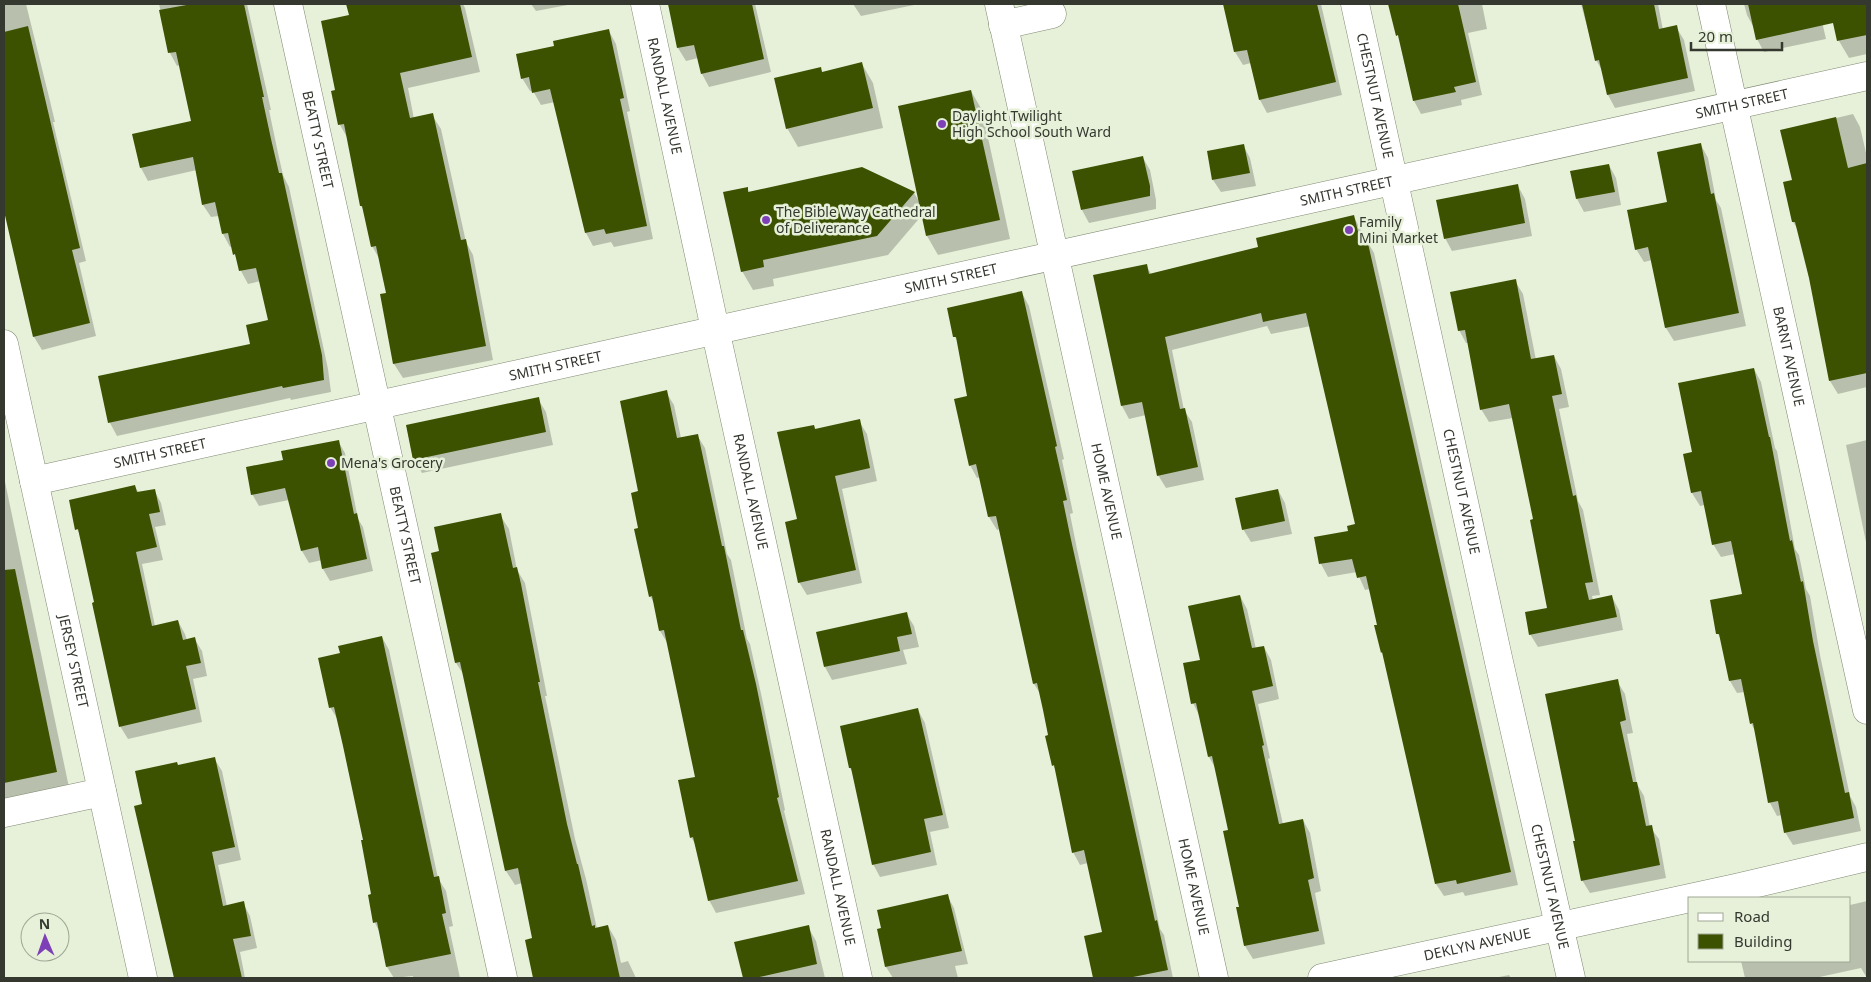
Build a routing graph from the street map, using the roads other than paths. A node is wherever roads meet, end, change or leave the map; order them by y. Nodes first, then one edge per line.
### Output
1 (288, 4) edge
2 (645, 4) edge
3 (1356, 4) edge
4 (1711, 4) edge
5 (1001, 14) edge
6 (1052, 14) dead end
7 (1867, 76) edge
8 (1734, 105) junction
9 (1395, 180) junction
10 (1055, 256) junction
11 (715, 329) junction
12 (4, 344) edge
13 (376, 406) junction
14 (34, 481) junction
15 (1867, 710) edge
16 (102, 792) junction
17 (4, 813) edge
18 (1867, 857) edge
19 (1688, 897) edge
20 (1689, 897) edge
21 (1560, 926) junction
22 (143, 978) edge
23 (503, 978) edge
24 (858, 978) edge
25 (1214, 978) edge
26 (1322, 978) edge
27 (1571, 978) edge

1 - 13 street, BEATTY STREET
2 - 11 street, RANDALL AVENUE
3 - 9 street, CHESTNUT AVENUE
4 - 8 street, BARNT AVENUE
5 - 6 street
5 - 10 street, HOME AVENUE
7 - 8 street, SMITH STREET
8 - 9 street, SMITH STREET
8 - 15 street, BARNT AVENUE
9 - 10 street, SMITH STREET
9 - 21 street, CHESTNUT AVENUE
10 - 11 street, SMITH STREET
10 - 25 street, HOME AVENUE
11 - 13 street, SMITH STREET
11 - 24 street, RANDALL AVENUE
12 - 14 street, JERSEY STREET
13 - 14 street, SMITH STREET
13 - 23 street, BEATTY STREET
14 - 16 street, JERSEY STREET
16 - 17 street
16 - 22 street, JERSEY STREET
18 - 20 street, DEKLYN AVENUE
19 - 21 street, DEKLYN AVENUE
21 - 26 street, DEKLYN AVENUE
21 - 27 street, CHESTNUT AVENUE

